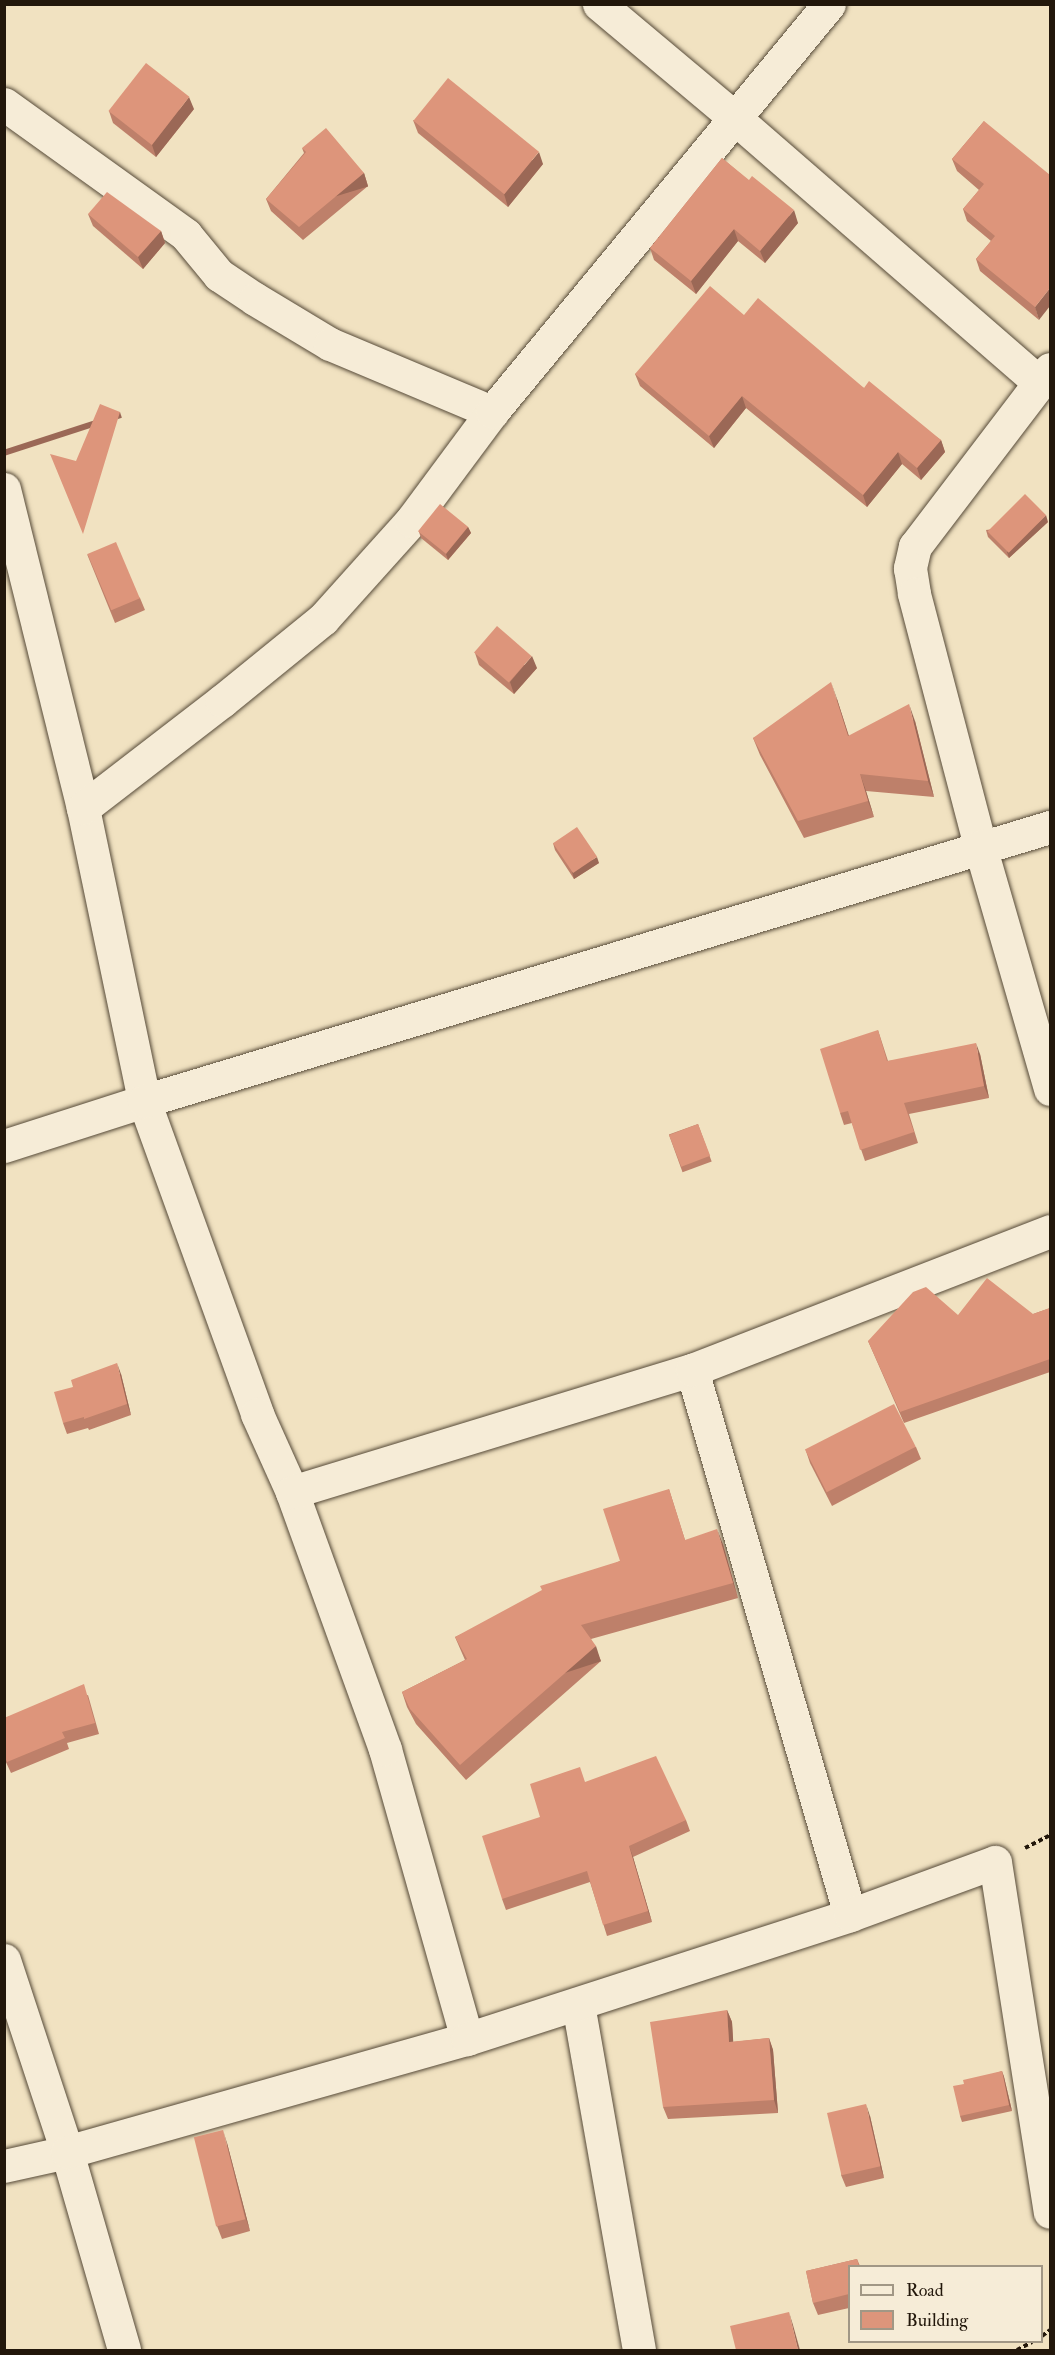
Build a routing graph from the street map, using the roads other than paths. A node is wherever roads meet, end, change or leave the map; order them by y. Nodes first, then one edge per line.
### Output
1 (599, 4) edge
2 (829, 4) edge
3 (4, 104) edge
4 (736, 119) junction
5 (1044, 375) edge
6 (492, 412) junction
7 (4, 489) edge
8 (83, 808) junction
9 (1050, 827) edge
10 (980, 846) junction
11 (1050, 1089) edge
12 (144, 1101) junction
13 (4, 1146) edge
14 (1050, 1231) edge
15 (692, 1370) junction
16 (292, 1492) junction
17 (850, 1915) junction
18 (4, 1960) edge
19 (578, 2004) junction
20 (467, 2039) junction
21 (67, 2152) junction
22 (4, 2166) edge
23 (1050, 2212) edge
24 (124, 2350) edge
25 (639, 2350) edge

1 - 4 street
2 - 4 street
3 - 6 street
4 - 5 street
4 - 6 street
5 - 10 street
6 - 8 street
7 - 8 street
8 - 12 street
9 - 10 street
10 - 11 street
10 - 12 street
12 - 13 street
12 - 16 street
14 - 15 street
15 - 16 street
15 - 17 street
16 - 20 street
17 - 19 street
17 - 23 street
18 - 21 street
19 - 20 street
19 - 25 street
20 - 21 street
21 - 22 street
21 - 24 street

